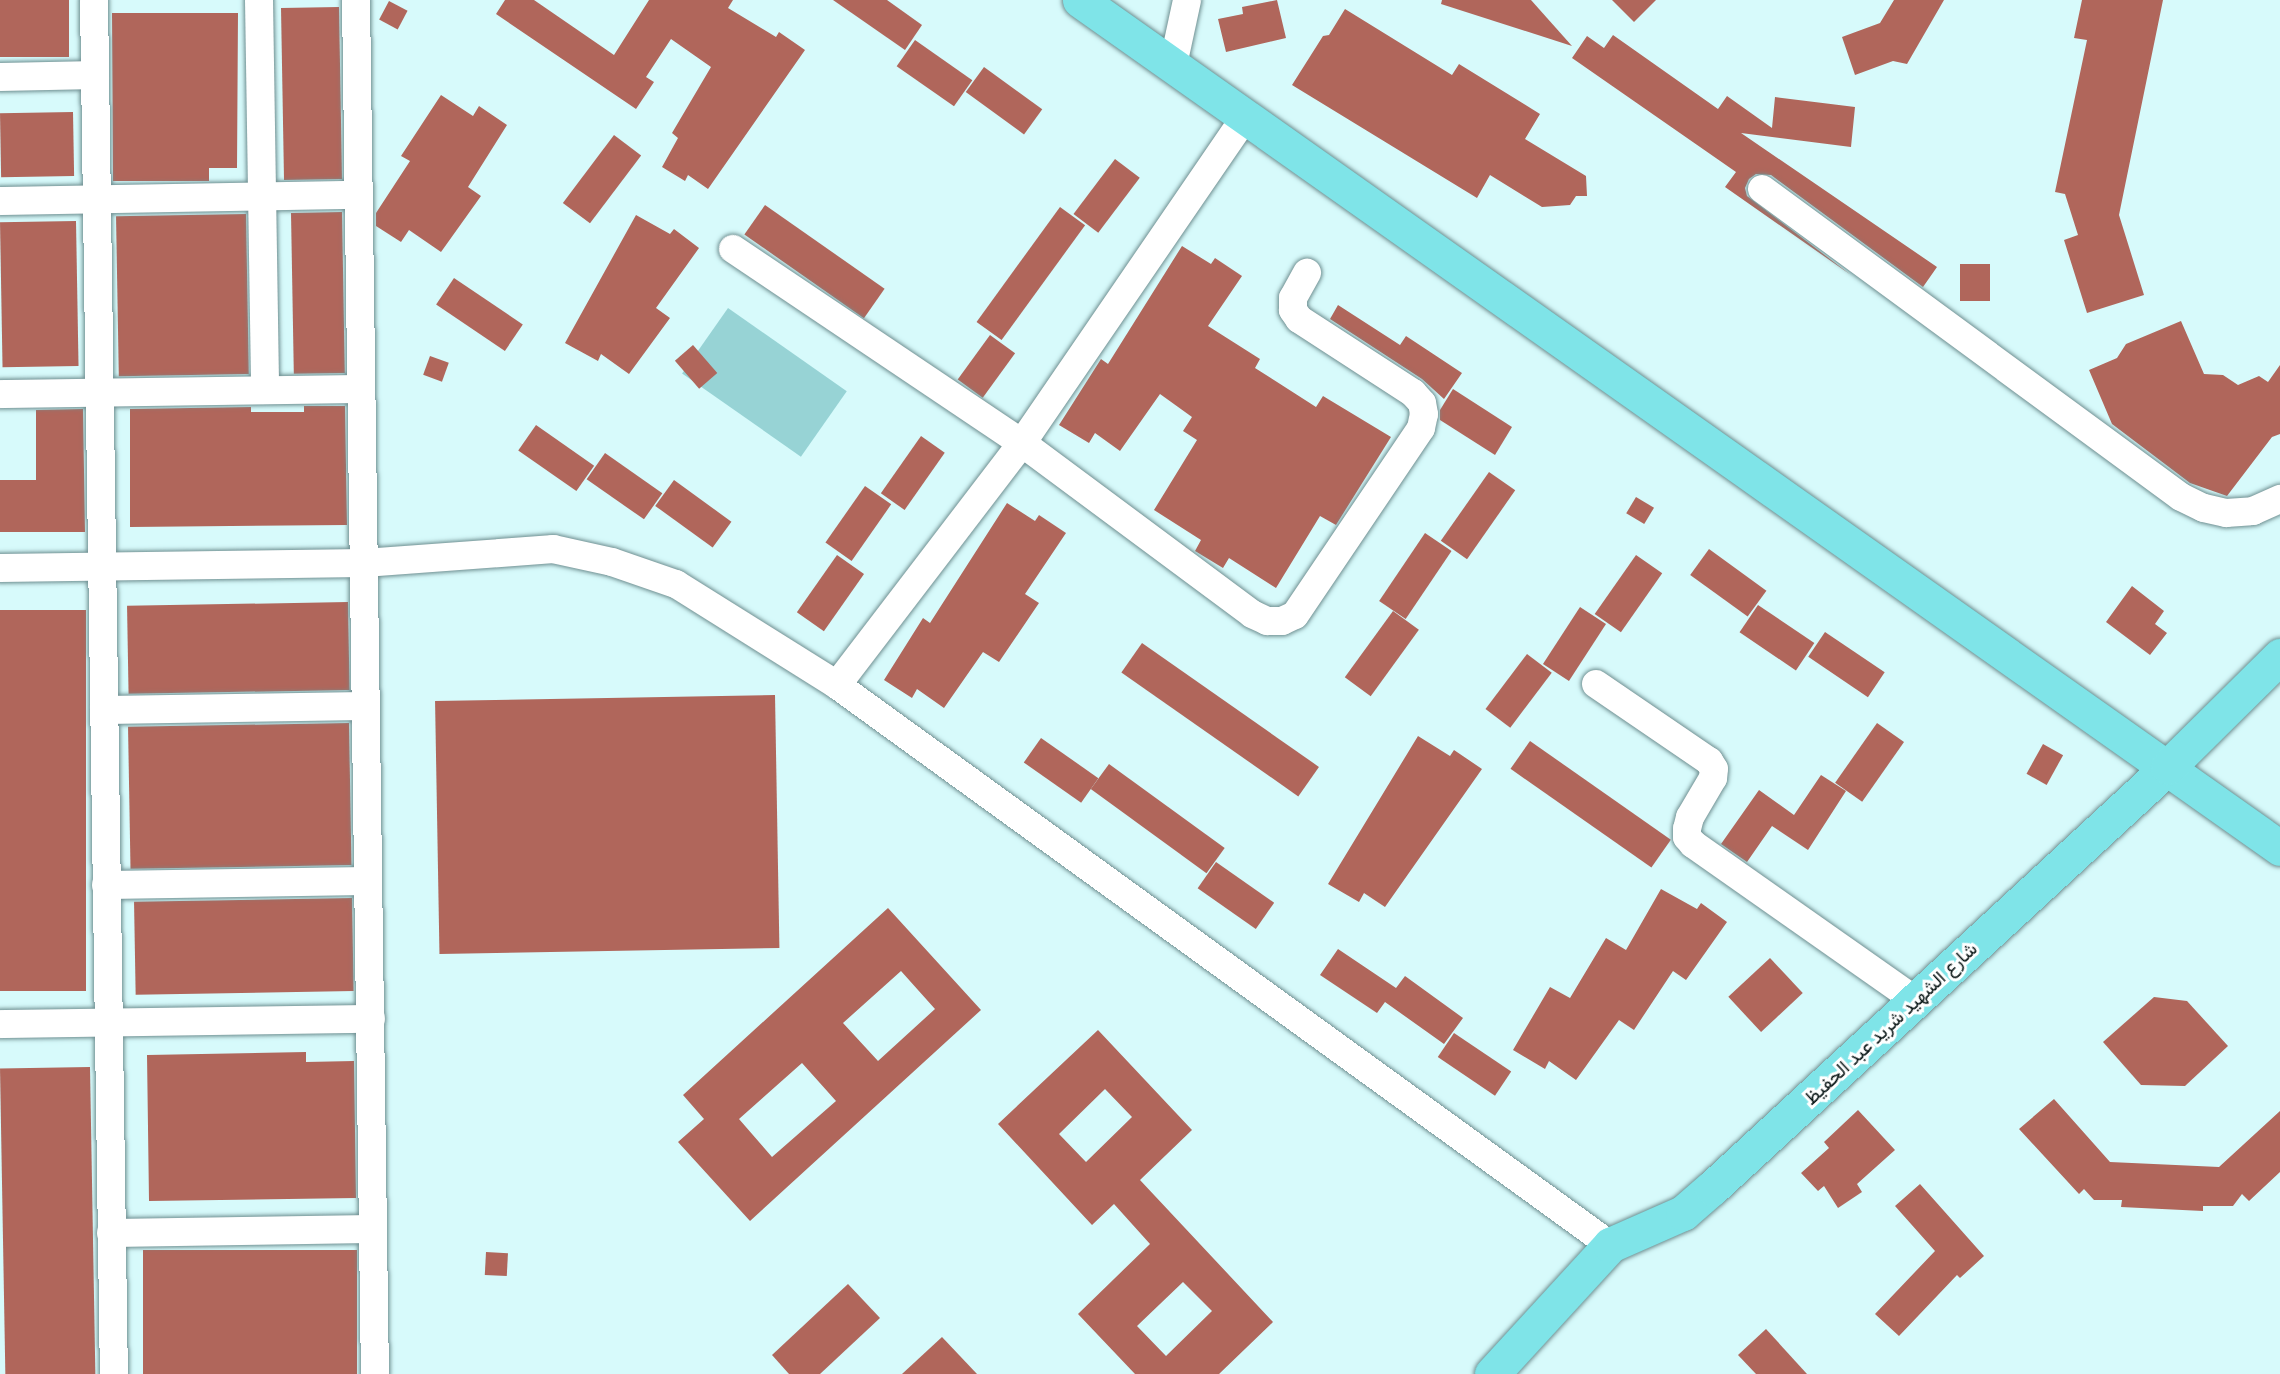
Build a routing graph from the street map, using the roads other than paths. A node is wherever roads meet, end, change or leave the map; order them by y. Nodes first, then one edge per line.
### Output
1 (94, 0) edge
2 (259, 0) edge
3 (356, 0) edge
4 (1080, 0) edge
5 (1187, 0) edge
6 (1173, 65) junction
7 (95, 75) junction
8 (0, 77) edge
9 (1247, 116) junction
10 (1762, 190) dead end
11 (358, 195) junction
12 (262, 197) junction
13 (96, 199) junction
14 (0, 201) edge
15 (733, 249) dead end
16 (1307, 272) dead end
17 (361, 389) junction
18 (265, 390) junction
19 (99, 393) junction
20 (0, 394) edge
21 (1022, 443) junction
22 (2280, 499) edge
23 (364, 563) junction
24 (102, 567) junction
25 (0, 568) edge
26 (2280, 656) edge
27 (1596, 684) dead end
28 (837, 685) junction
29 (366, 706) junction
30 (104, 710) junction
31 (2168, 767) junction
32 (2280, 848) edge
33 (368, 881) junction
34 (106, 885) junction
35 (1914, 1000) junction
36 (370, 1018) junction
37 (108, 1022) junction
38 (0, 1024) edge
39 (373, 1229) junction
40 (111, 1233) junction
41 (1610, 1245) junction
42 (114, 1374) edge
43 (375, 1374) edge
44 (1492, 1374) edge

1 - 7 street
2 - 12 street
3 - 11 street
4 - 6 main road
5 - 6 street
6 - 9 main road
7 - 8 street
7 - 13 street
9 - 21 street
9 - 31 main road
10 - 22 street
11 - 12 street
11 - 17 street
12 - 13 street
12 - 18 street
13 - 14 street
13 - 19 street
15 - 21 street
16 - 21 street
17 - 18 street
17 - 23 street
18 - 19 street
19 - 20 street
19 - 24 street
21 - 28 street
23 - 24 street
23 - 28 street
23 - 29 street
24 - 25 street
24 - 30 street
26 - 31 main road, شارع الشهيد شريد عبد الحفيظ
27 - 35 street
28 - 41 street
29 - 30 street
29 - 33 street
30 - 34 street
31 - 32 main road
31 - 35 main road, شارع الشهيد شريد عبد الحفيظ
33 - 34 street
33 - 36 street
34 - 37 street
35 - 41 main road, شارع الشهيد شريد عبد الحفيظ
36 - 37 street
36 - 39 street
37 - 38 street
37 - 40 street
39 - 40 street
39 - 43 street
40 - 42 street
41 - 44 main road, شارع الشهيد شريد عبد الحفيظ

